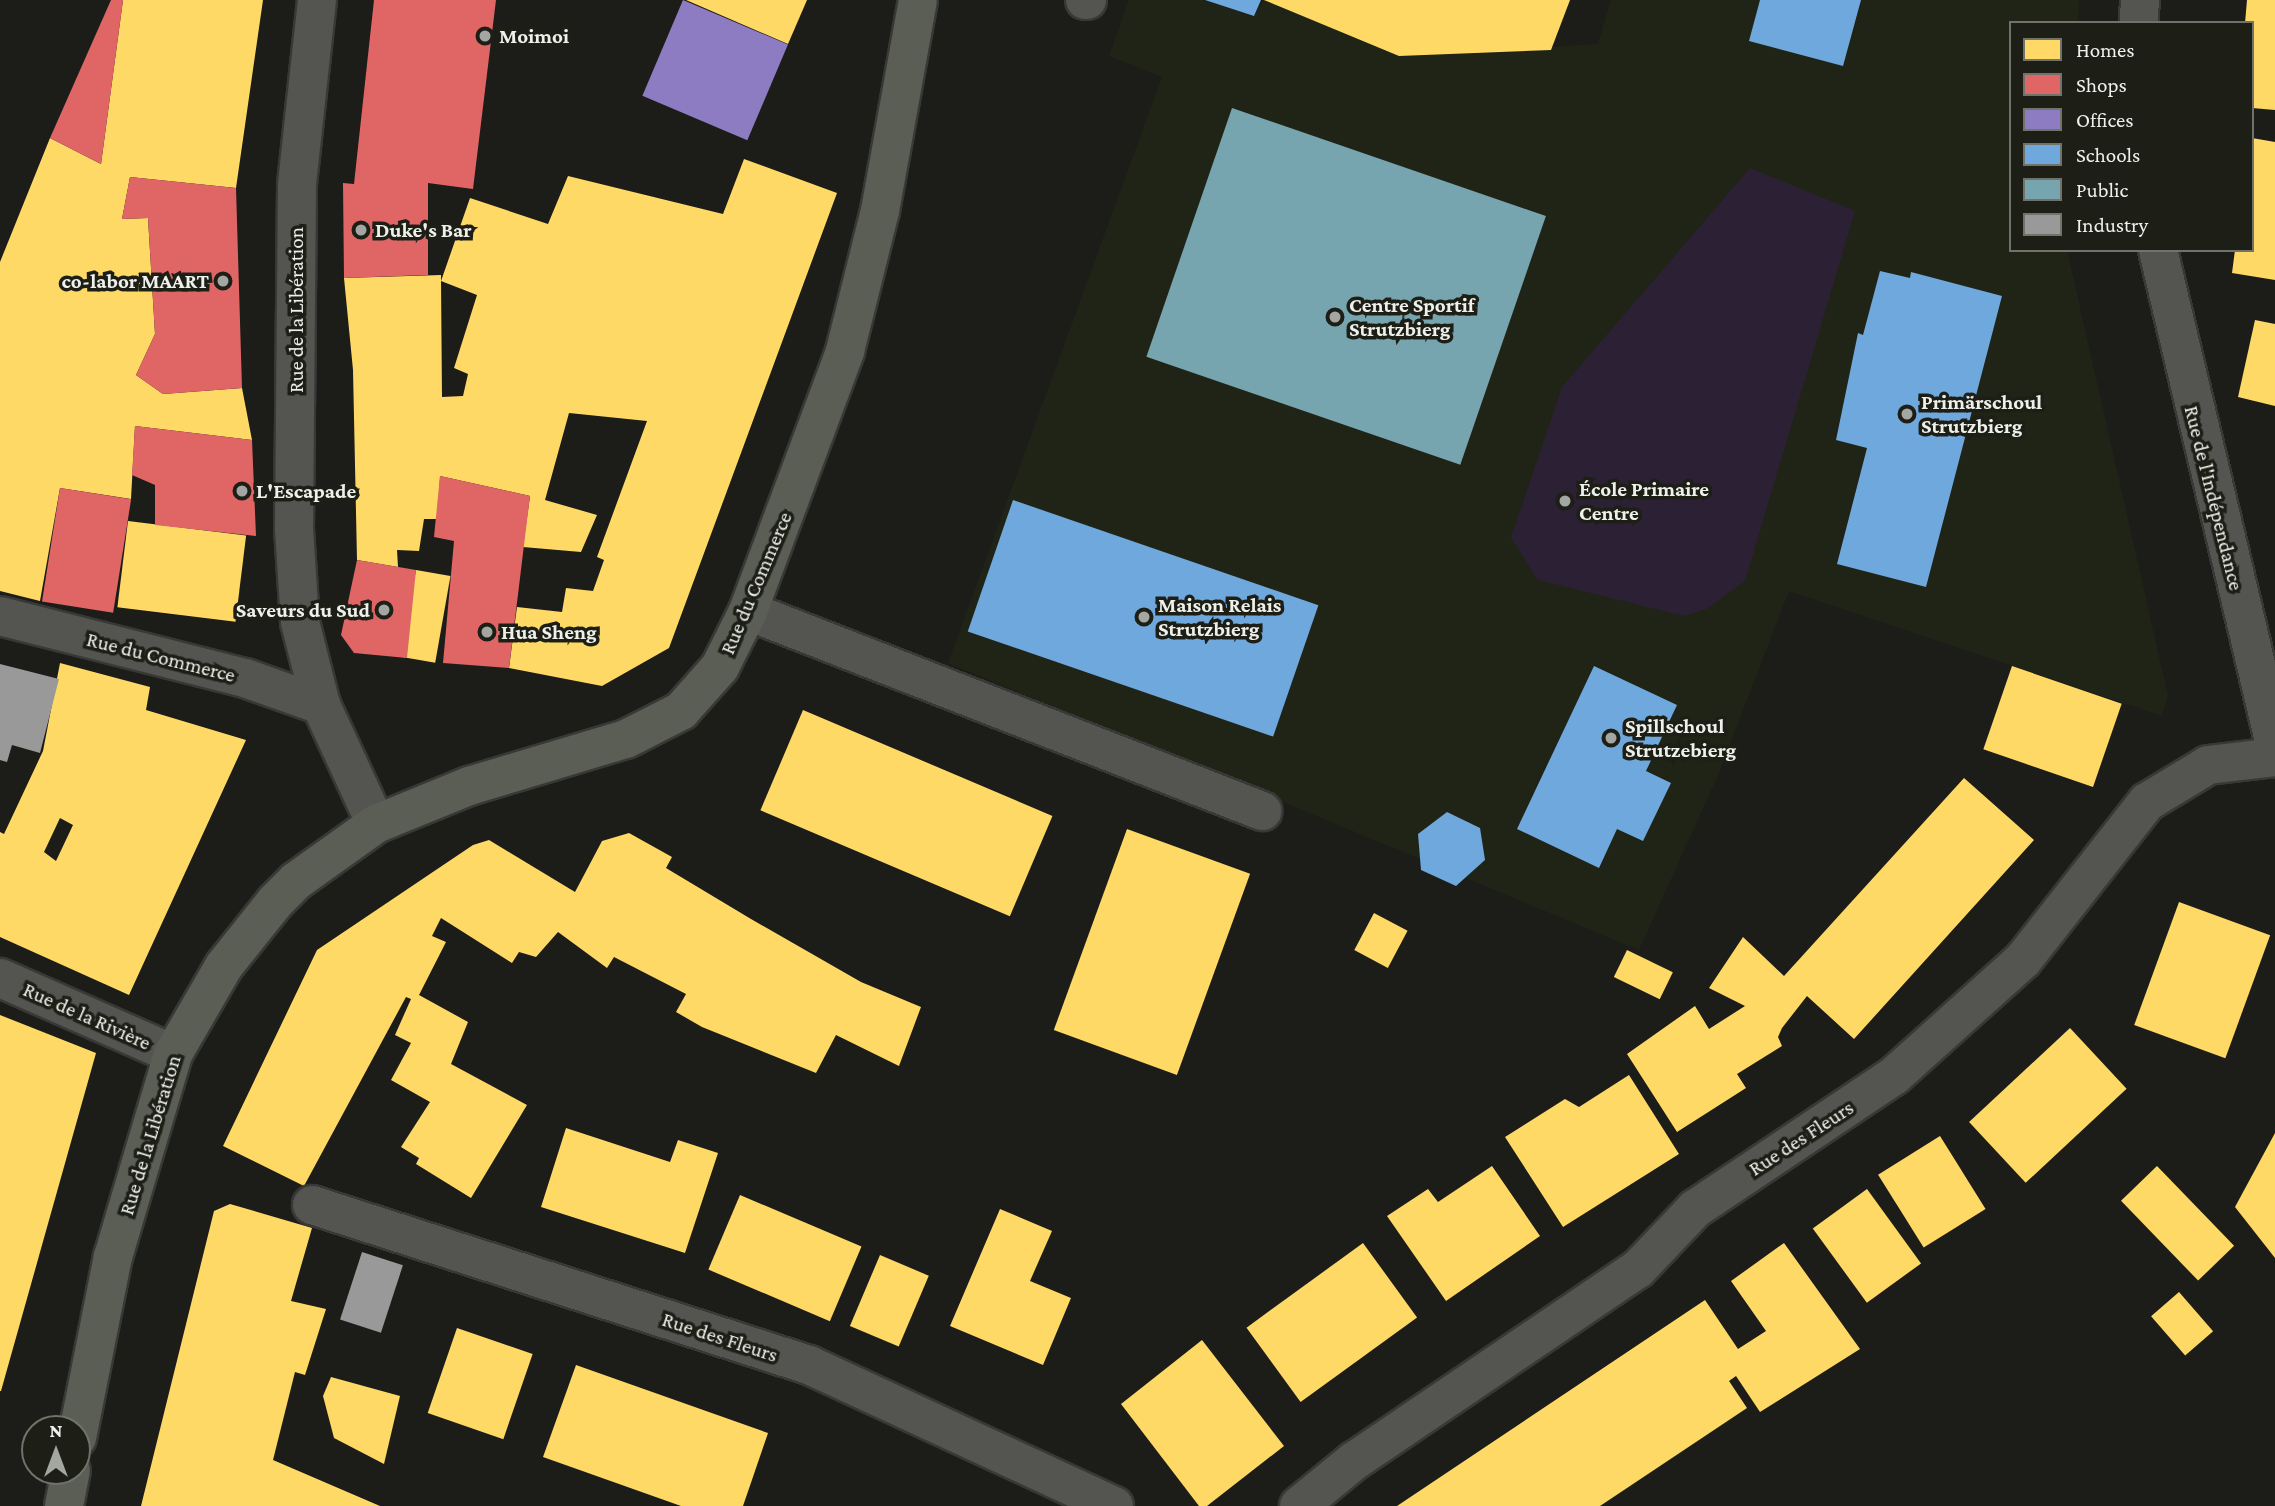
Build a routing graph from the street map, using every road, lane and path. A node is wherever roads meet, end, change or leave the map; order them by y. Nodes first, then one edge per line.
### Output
1 (317, 0) edge
2 (918, 0) edge
3 (2140, 0) edge
4 (2139, 21) edge
5 (2158, 252) edge
6 (748, 611) junction
7 (0, 616) edge
8 (321, 705) junction
9 (2275, 745) edge
10 (2275, 757) edge
11 (1262, 811) dead end
12 (376, 824) junction
13 (0, 978) edge
14 (173, 1054) junction
15 (312, 1205) dead end
16 (82, 1415) edge
17 (68, 1485) edge
18 (64, 1506) edge
19 (1114, 1506) edge
20 (1299, 1506) edge

1 - 8 street, Rue de la Libération
2 - 6 main road, Rue du Commerce
3 - 4 street
5 - 9 street, Rue de l'Indépendance
6 - 11 street
6 - 12 main road, Rue du Commerce
7 - 8 street, Rue du Commerce
8 - 12 street
10 - 20 street, Rue des Fleurs
12 - 14 main road, Rue de la Libération
13 - 14 street, Rue de la Rivière
14 - 16 main road, Rue de la Libération
15 - 19 street, Rue des Fleurs
17 - 18 main road

